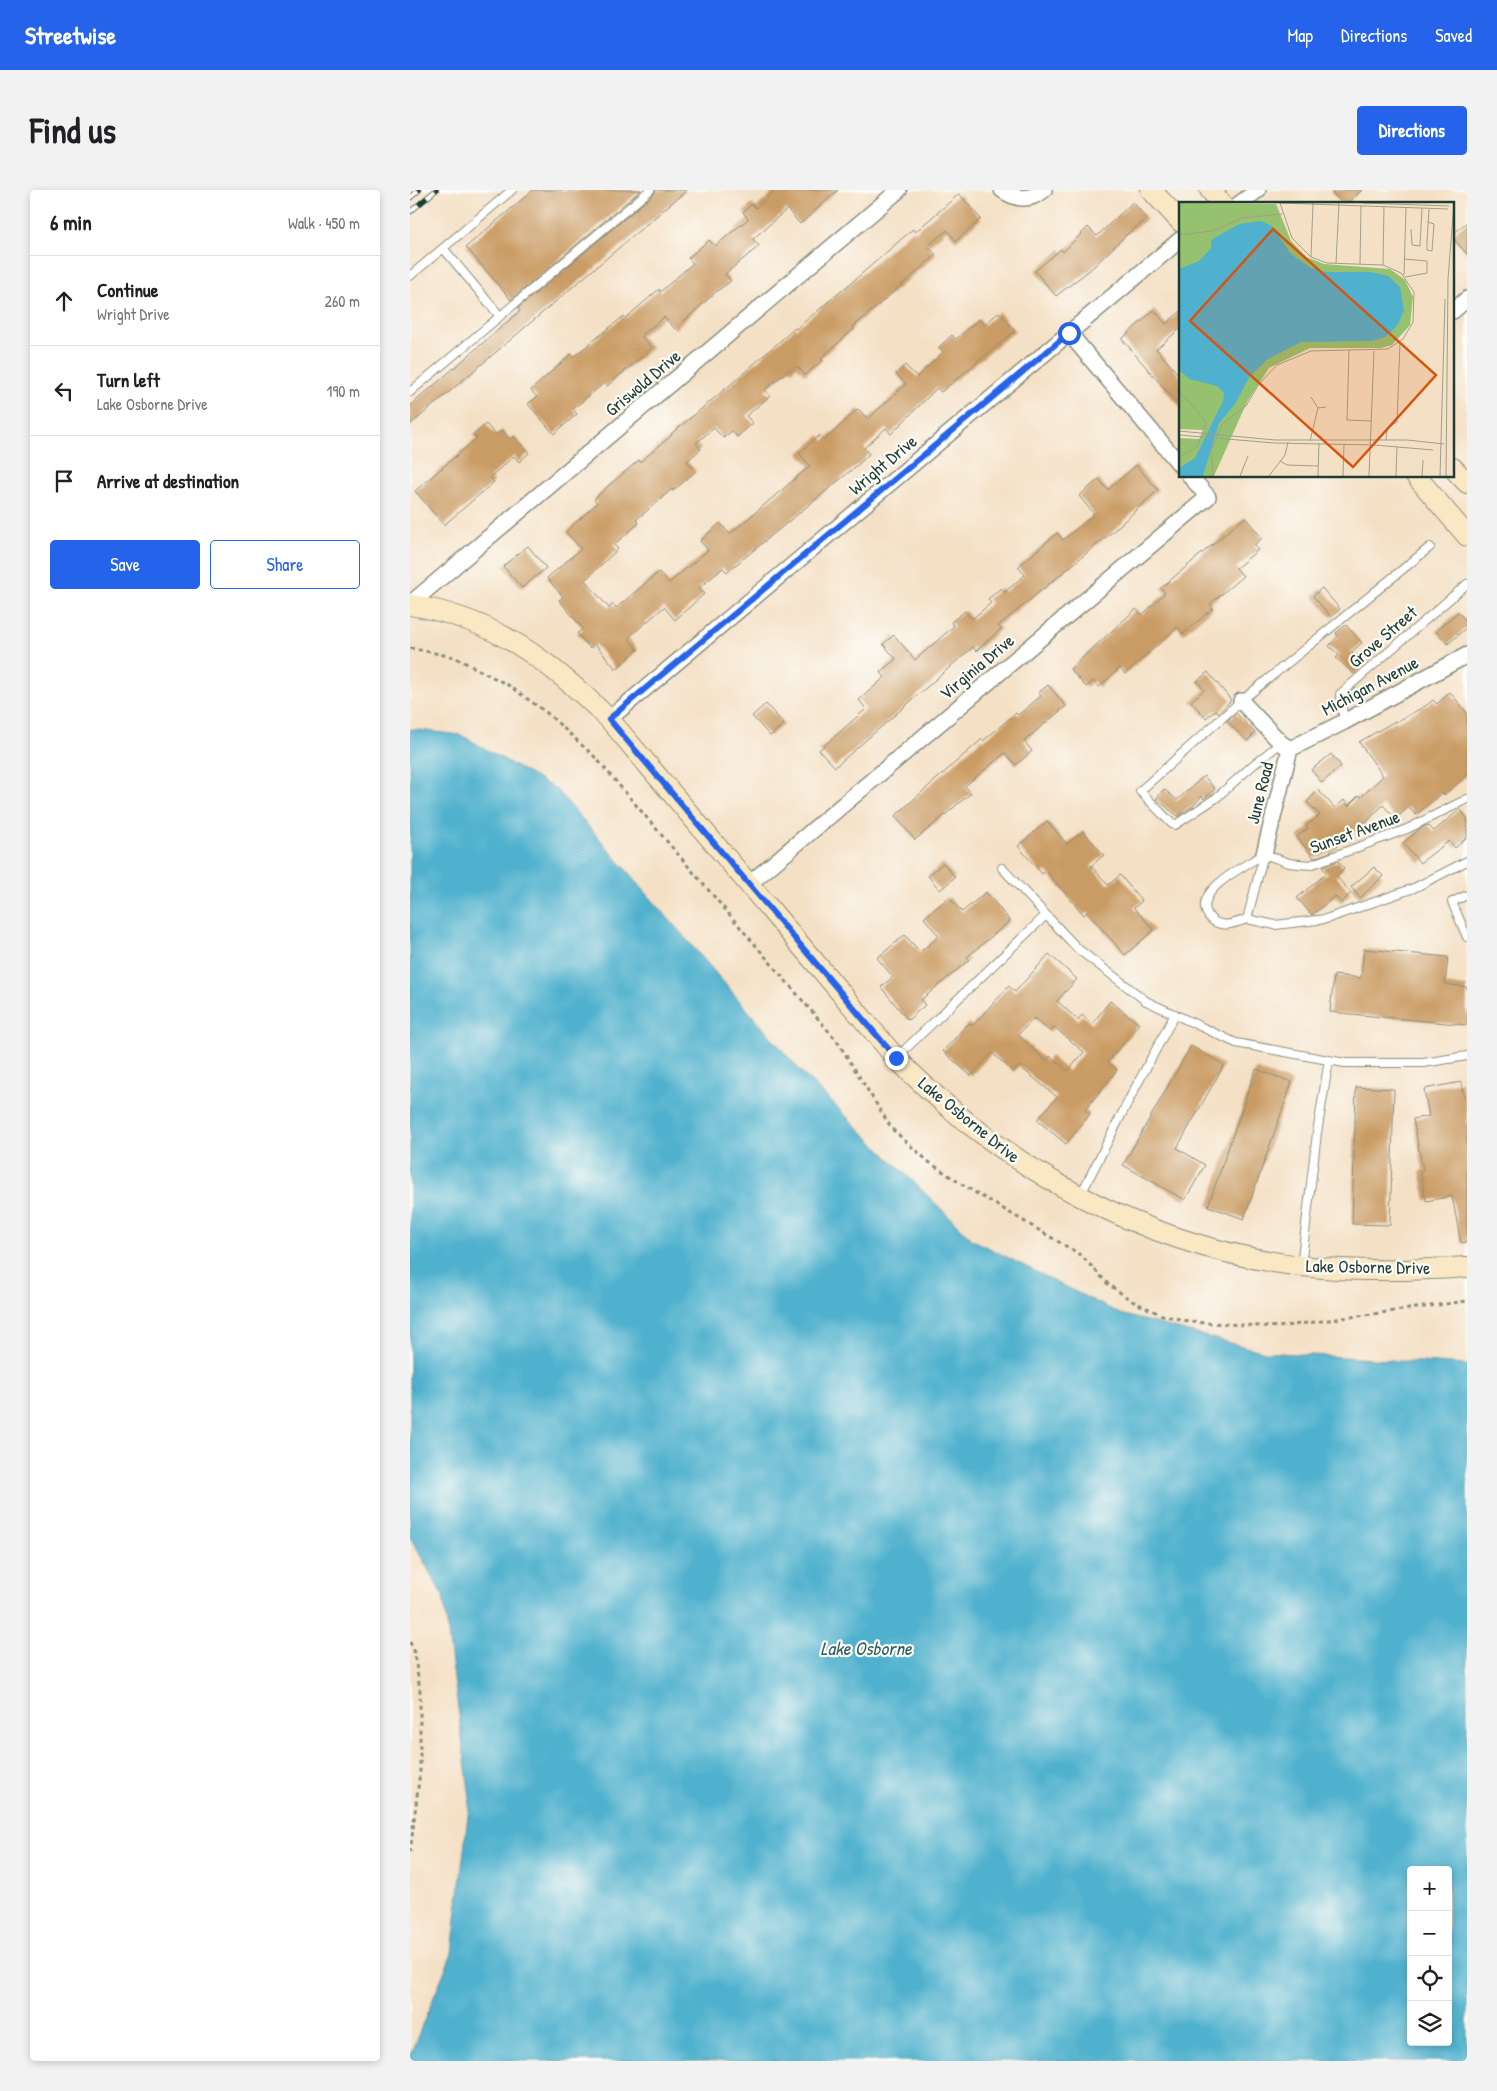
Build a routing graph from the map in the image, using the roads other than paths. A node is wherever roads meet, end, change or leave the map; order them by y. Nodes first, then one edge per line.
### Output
1 (512, 190) edge
2 (650, 190) edge
3 (899, 190) edge
4 (1002, 190) edge
5 (1044, 190) edge
6 (1151, 190) edge
7 (1210, 190) edge
8 (1258, 190) edge
9 (1220, 202) edge
10 (1242, 202) edge
11 (1179, 220) edge
12 (1179, 241) edge
13 (443, 248) junction
14 (410, 276) edge
15 (1467, 299) edge
16 (1454, 310) edge
17 (499, 315) junction
18 (1069, 333) junction
19 (410, 392) edge
20 (1179, 464) edge
21 (1454, 469) edge
22 (1192, 478) edge
23 (1418, 478) edge
24 (1467, 483) edge
25 (1467, 536) edge
26 (1430, 547) dead end
27 (1467, 584) edge
28 (410, 605) edge
29 (1467, 655) edge
30 (1241, 701) junction
31 (609, 719) junction
32 (1344, 722) junction
33 (1286, 746) junction
34 (1467, 799) edge
35 (1264, 854) junction
36 (1467, 861) edge
37 (1002, 868) dead end
38 (749, 884) junction
39 (1467, 895) edge
40 (1046, 915) junction
41 (1247, 919) junction
42 (1467, 936) edge
43 (1175, 1014) junction
44 (1467, 1056) edge
45 (896, 1058) junction
46 (1329, 1060) junction
47 (1080, 1196) junction
48 (1301, 1266) junction
49 (1467, 1266) edge

1 - 13 lane
2 - 17 lane
3 - 28 street, Griswold Drive
4 - 5 street
6 - 11 street
7 - 9 street
8 - 10 street
12 - 18 street, Wright Drive
13 - 14 lane
13 - 17 lane
15 - 16 street
17 - 19 lane
18 - 20 street
18 - 31 street, Wright Drive
21 - 24 street
22 - 38 street, Virginia Drive
23 - 25 street
26 - 30 lane
27 - 32 lane, Grove Street
28 - 31 street, Lake Osborne Drive
29 - 32 street, Michigan Avenue
30 - 33 street, June Road
30 - 33 lane
31 - 38 street, Lake Osborne Drive
32 - 33 street, Michigan Avenue
33 - 35 street, June Road
34 - 35 lane, Sunset Avenue
35 - 41 lane
35 - 41 lane
36 - 41 lane
37 - 40 lane
38 - 45 street, Lake Osborne Drive
39 - 42 lane
40 - 43 lane
40 - 45 lane
43 - 46 lane
43 - 47 lane
44 - 46 lane
45 - 47 street, Lake Osborne Drive
46 - 48 lane
47 - 48 street, Lake Osborne Drive
48 - 49 street, Lake Osborne Drive

